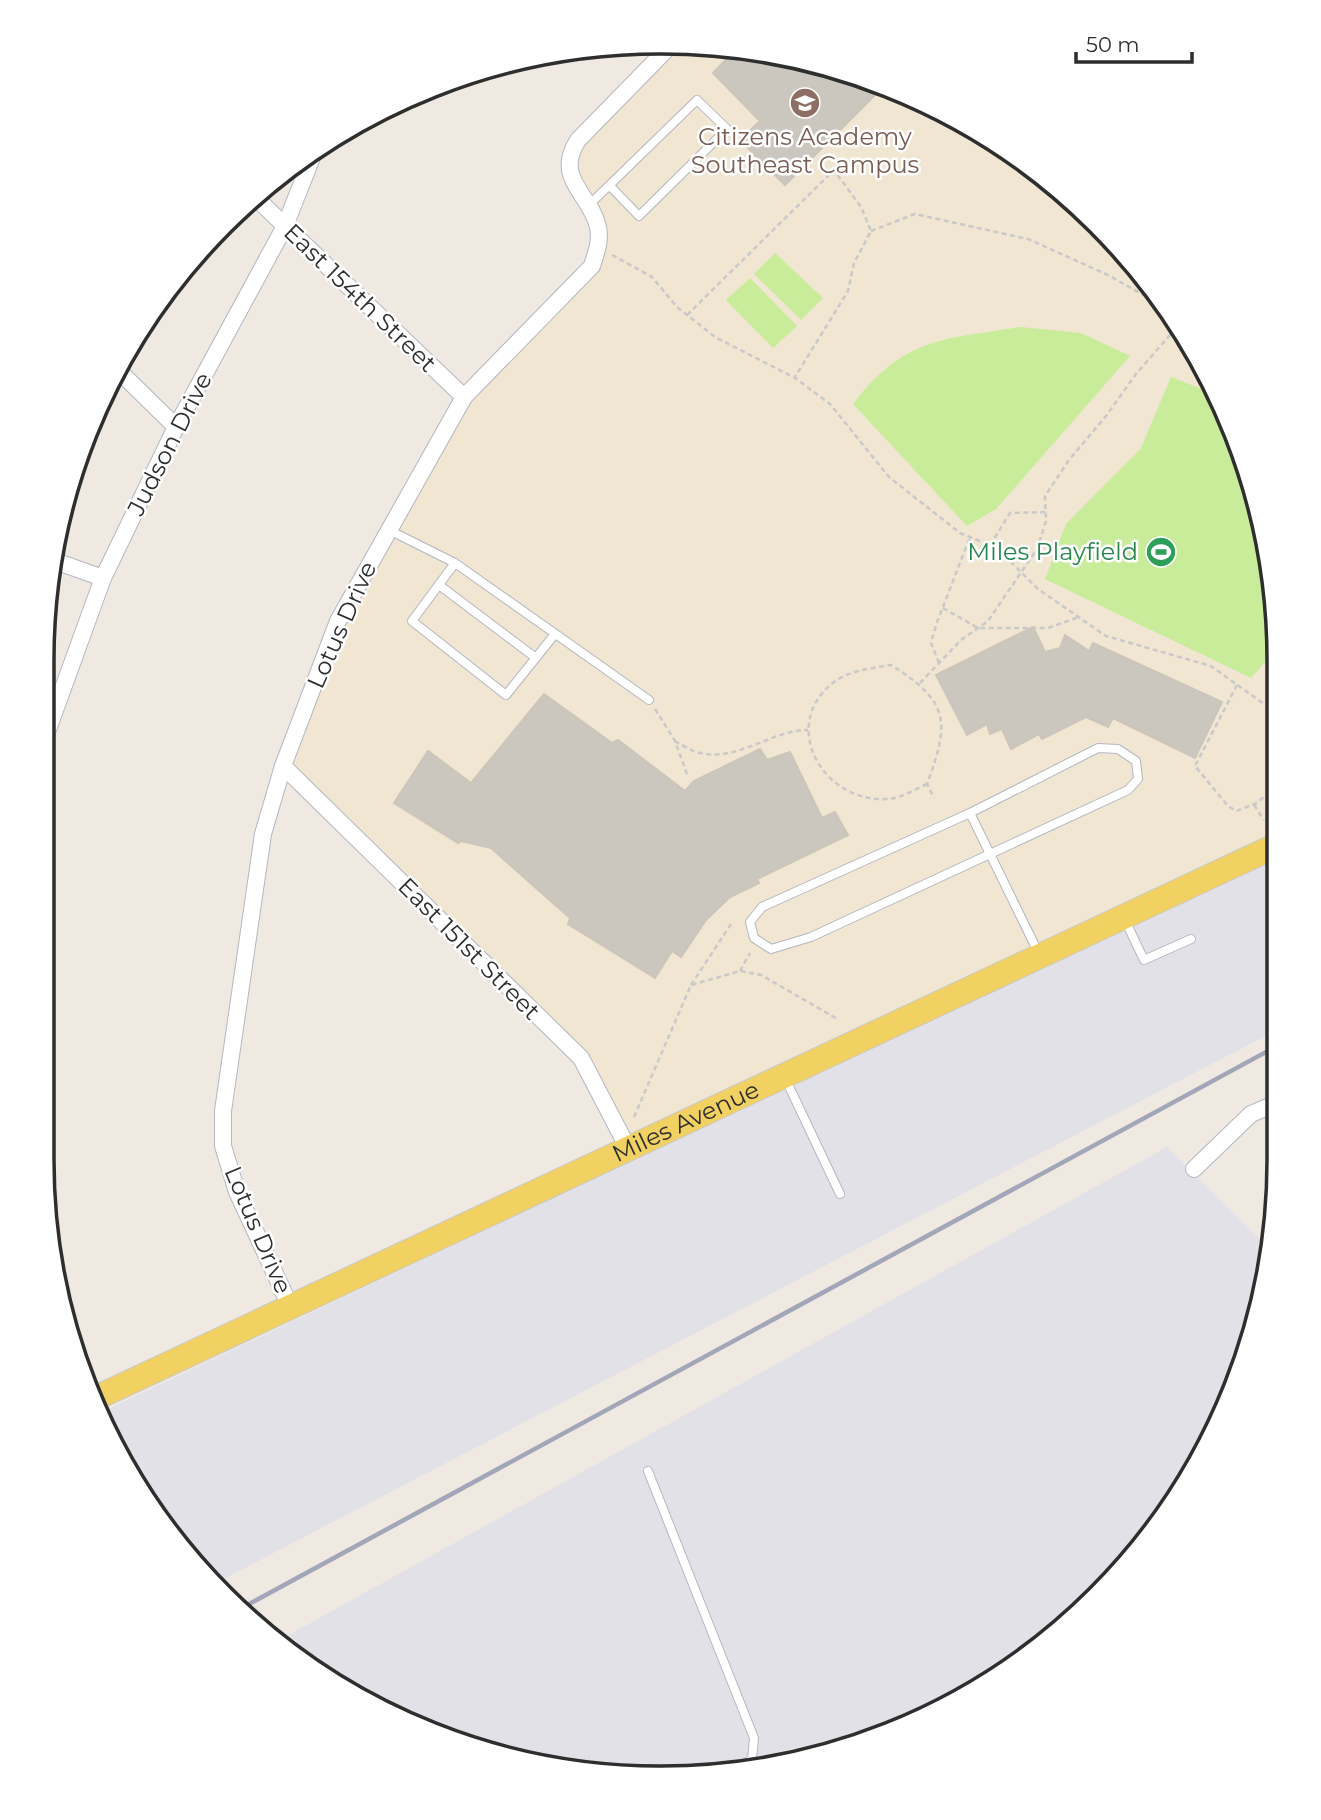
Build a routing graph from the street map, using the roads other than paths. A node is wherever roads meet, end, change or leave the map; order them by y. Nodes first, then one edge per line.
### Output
1 (662, 54) edge
2 (308, 168) edge
3 (610, 186) junction
4 (262, 204) edge
5 (587, 206) junction
6 (285, 226) junction
7 (125, 377) edge
8 (464, 397) junction
9 (176, 427) junction
10 (387, 528) junction
11 (455, 563) junction
12 (62, 564) edge
13 (103, 578) junction
14 (439, 585) junction
15 (555, 634) junction
16 (536, 658) junction
17 (649, 700) road end
18 (54, 713) edge
19 (283, 766) junction
20 (970, 813) junction
21 (1267, 850) edge
22 (990, 853) junction
23 (1124, 917) junction
24 (1191, 939) dead end
25 (1040, 957) junction
26 (785, 1077) junction
27 (1267, 1109) edge
28 (629, 1150) junction
29 (1194, 1169) dead end
30 (840, 1194) dead end
31 (290, 1306) junction
32 (101, 1395) edge
33 (648, 1471) dead end
34 (752, 1759) edge

1 - 5 street, Lotus Drive
2 - 6 street, Judson Drive
3 - 3 lane
3 - 5 lane
4 - 6 street, East 154th Street
5 - 8 street, Lotus Drive
6 - 8 street, East 154th Street
6 - 9 street, Judson Drive
7 - 9 street
8 - 10 street, Lotus Drive
9 - 13 street, Judson Drive
10 - 11 lane
10 - 19 street, Lotus Drive
11 - 14 lane
11 - 15 lane
12 - 13 street
13 - 18 street, Judson Drive
14 - 16 lane
14 - 16 lane
15 - 16 lane
15 - 17 lane
19 - 28 street, East 151st Street
19 - 31 street, Lotus Drive
20 - 22 lane
20 - 22 lane
20 - 22 lane
21 - 23 main road, Miles Avenue
22 - 25 lane
23 - 24 lane
23 - 25 main road, Miles Avenue
25 - 26 main road, Miles Avenue
26 - 28 main road, Miles Avenue
26 - 30 lane
27 - 29 street
28 - 31 main road, Miles Avenue
31 - 32 main road, Miles Avenue
33 - 34 lane

